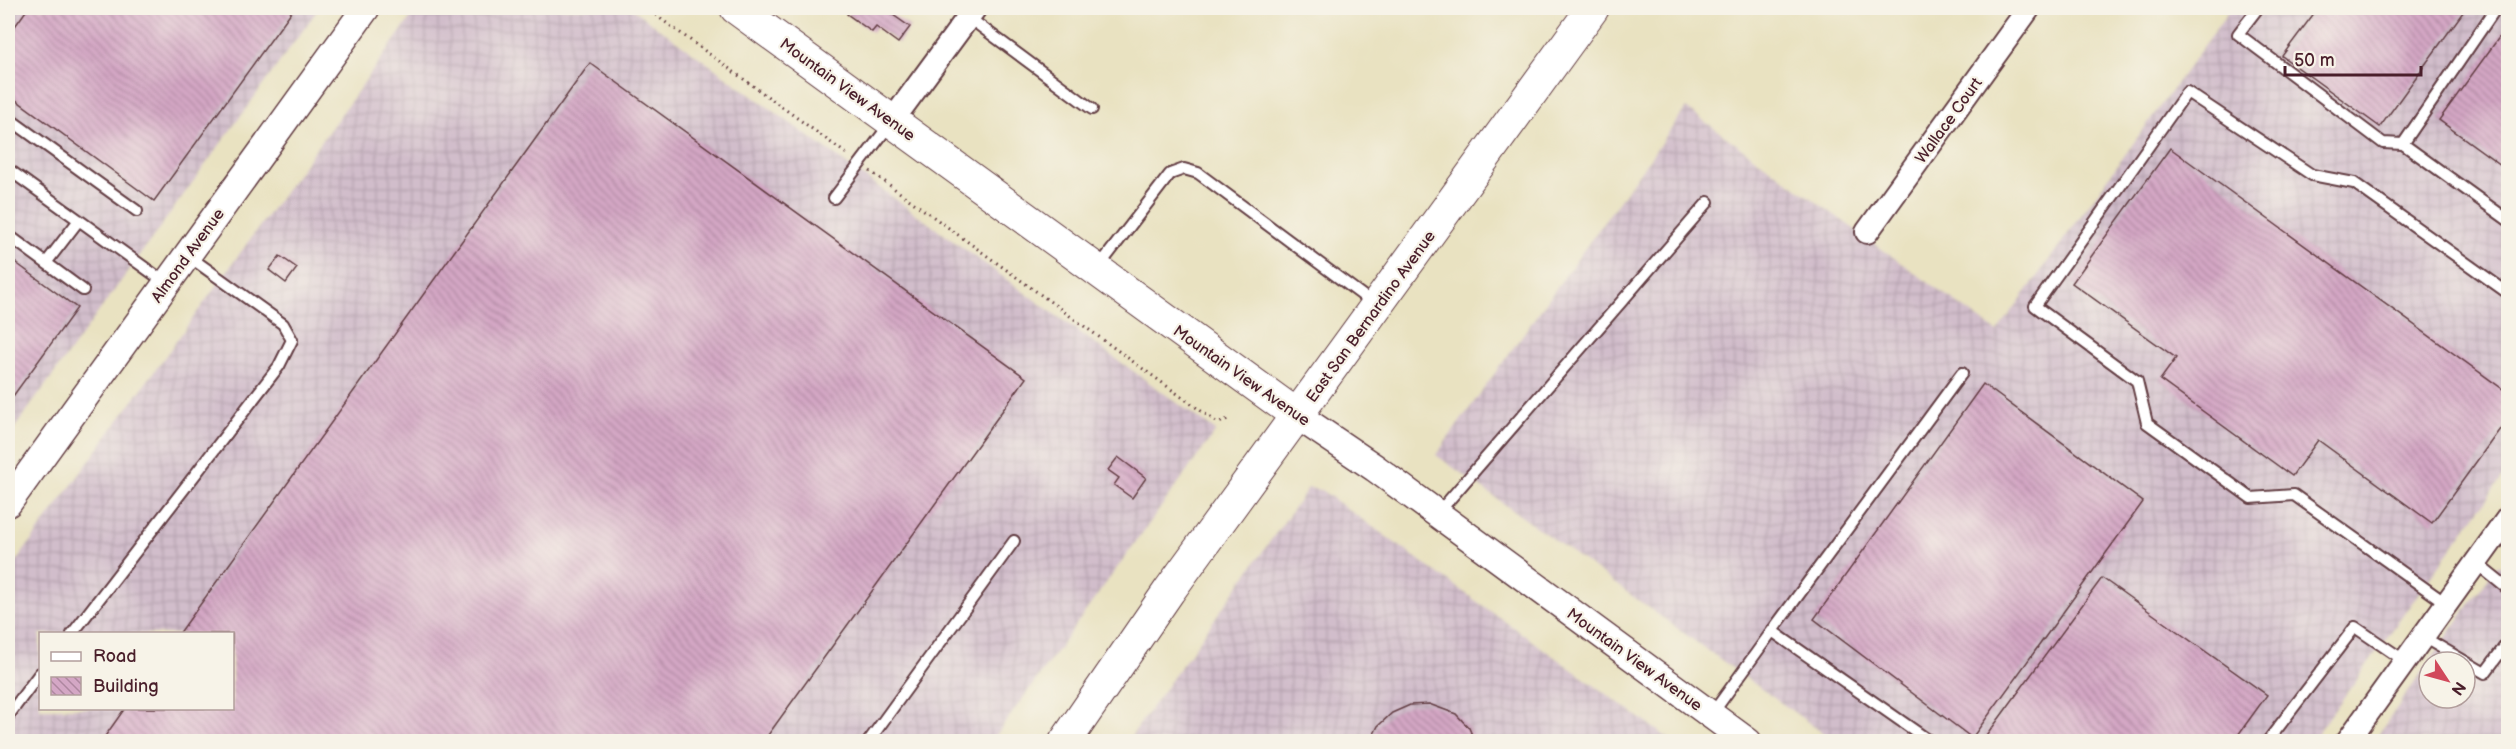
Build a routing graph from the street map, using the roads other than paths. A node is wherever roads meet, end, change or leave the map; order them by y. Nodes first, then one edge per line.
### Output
1 (366, 8) edge
2 (736, 8) edge
3 (1593, 8) edge
4 (2030, 8) edge
5 (2258, 8) edge
6 (2496, 8) edge
7 (971, 12) edge
8 (1092, 109) dead end
9 (8, 117) edge
10 (892, 121) junction
11 (2403, 144) junction
12 (8, 169) edge
13 (834, 198) dead end
14 (1708, 202) dead end
15 (136, 211) dead end
16 (79, 220) junction
17 (2508, 220) edge
18 (1867, 232) dead end
19 (8, 235) edge
20 (187, 254) junction
21 (46, 263) junction
22 (1096, 271) junction
23 (166, 283) junction
24 (83, 290) dead end
25 (2508, 293) edge
26 (1377, 306) junction
27 (1962, 374) dead end
28 (1298, 416) junction
29 (8, 503) edge
30 (1437, 514) junction
31 (2508, 518) edge
32 (1014, 541) dead end
33 (2476, 563) junction
34 (2508, 589) edge
35 (2446, 604) junction
36 (1772, 631) junction
37 (73, 632) edge
38 (2423, 637) junction
39 (2508, 642) edge
40 (2405, 661) junction
41 (39, 675) edge
42 (1711, 715) junction
43 (8, 716) edge
44 (868, 741) edge
45 (1065, 741) edge
46 (1748, 741) edge
47 (1931, 741) edge
48 (2267, 741) edge
49 (2347, 741) edge

1 - 20 street, Almond Avenue
2 - 10 main road, Mountain View Avenue
3 - 26 main road, East San Bernardino Avenue
4 - 18 street, Wallace Court
5 - 11 lane
6 - 11 lane
7 - 8 lane
7 - 10 street
9 - 15 lane
10 - 13 lane
10 - 22 main road, Mountain View Avenue
11 - 17 lane
12 - 16 lane
14 - 30 lane
16 - 21 lane
16 - 23 lane
19 - 21 lane
20 - 23 street, Almond Avenue
20 - 37 lane
21 - 24 lane
22 - 26 lane
22 - 28 main road, Mountain View Avenue
23 - 29 street, Almond Avenue
25 - 35 lane
26 - 28 main road, East San Bernardino Avenue
27 - 36 lane
28 - 30 street, Mountain View Avenue
28 - 45 main road, East San Bernardino Avenue
30 - 42 street, Mountain View Avenue
31 - 33 street
32 - 44 lane
33 - 34 lane
33 - 35 street
35 - 38 street
36 - 42 lane
36 - 47 lane
38 - 39 lane
38 - 40 street
40 - 48 lane
40 - 49 street
41 - 43 lane
42 - 46 street, Mountain View Avenue

